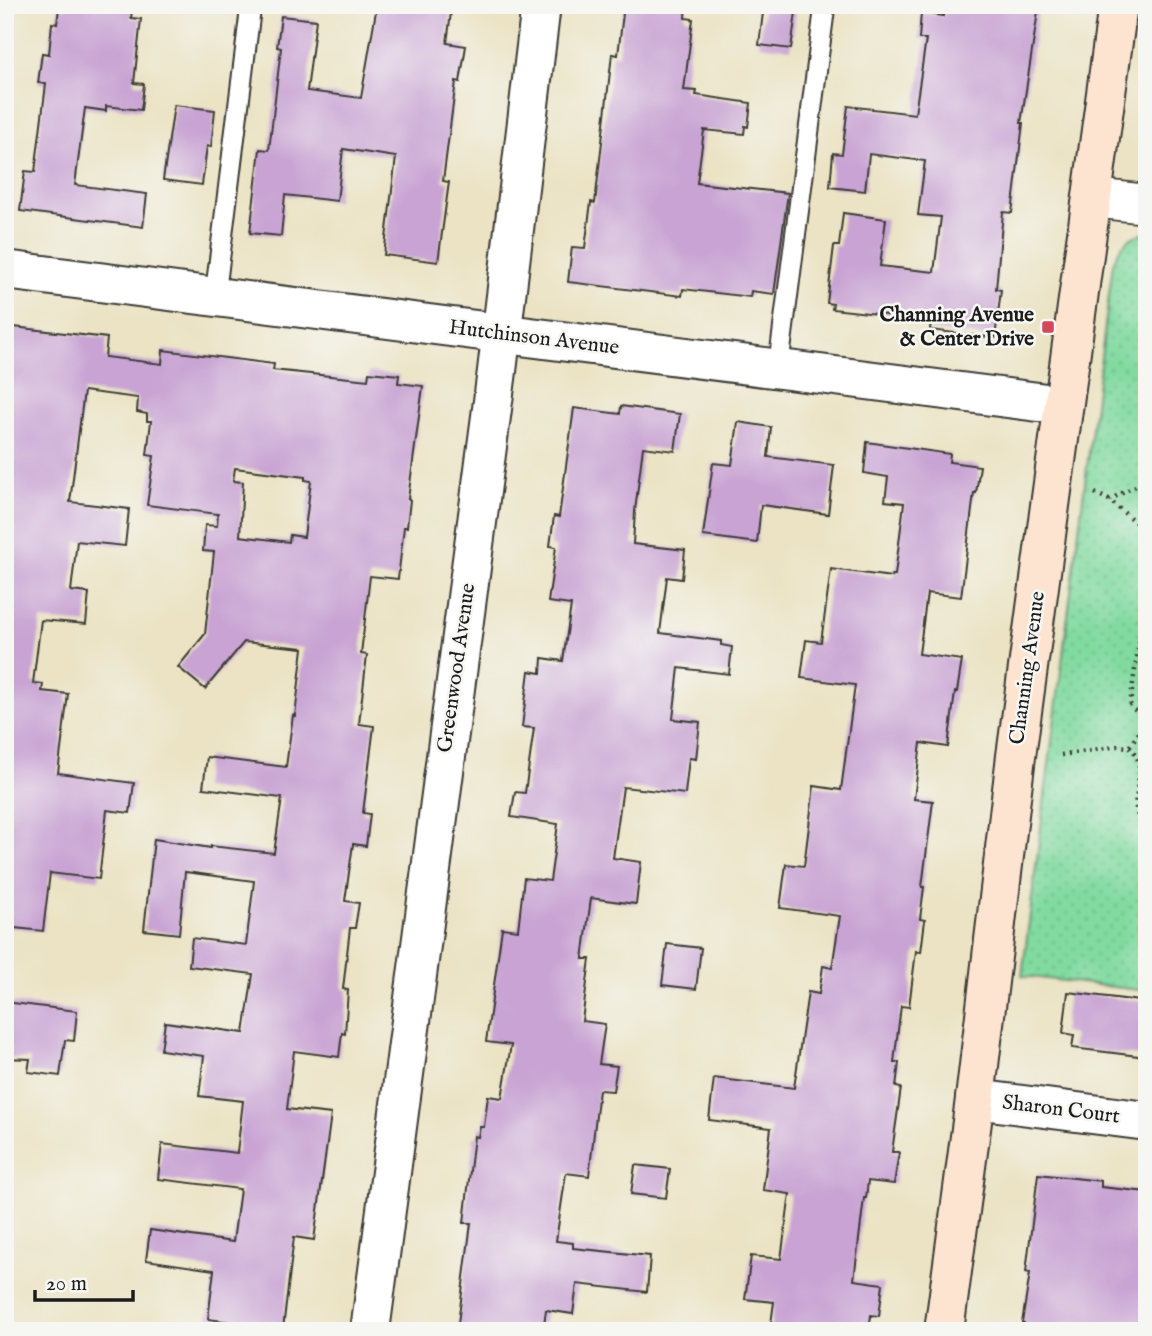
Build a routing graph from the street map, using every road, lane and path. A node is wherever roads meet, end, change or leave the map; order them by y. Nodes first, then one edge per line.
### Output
1 (251, 5) edge
2 (541, 5) edge
3 (825, 5) edge
4 (1118, 5) edge
5 (1093, 198) junction
6 (1147, 204) edge
7 (5, 271) edge
8 (215, 296) junction
9 (500, 333) junction
10 (778, 370) junction
11 (1062, 405) junction
12 (1147, 480) edge
13 (1095, 493) dead end
14 (1109, 500) junction
15 (1147, 532) edge
16 (1147, 586) edge
17 (1146, 725) edge
18 (1129, 747) junction
19 (1060, 755) dead end
20 (1147, 835) edge
21 (975, 1099) junction
22 (1147, 1121) edge
23 (370, 1331) edge
24 (944, 1331) edge

1 - 8 lane
2 - 9 street, Greenwood Avenue
3 - 10 lane
4 - 5 street, Channing Avenue
5 - 6 street
5 - 11 street, Channing Avenue
7 - 8 street, Hutchinson Avenue
8 - 9 street, Hutchinson Avenue
9 - 10 street, Hutchinson Avenue
9 - 23 street, Greenwood Avenue
10 - 11 street, Hutchinson Avenue
11 - 21 street, Channing Avenue
12 - 14 path
13 - 14 path
14 - 15 path
16 - 17 path
17 - 18 path
18 - 19 path
18 - 20 path
21 - 22 street, Sharon Court
21 - 24 street, Channing Avenue

